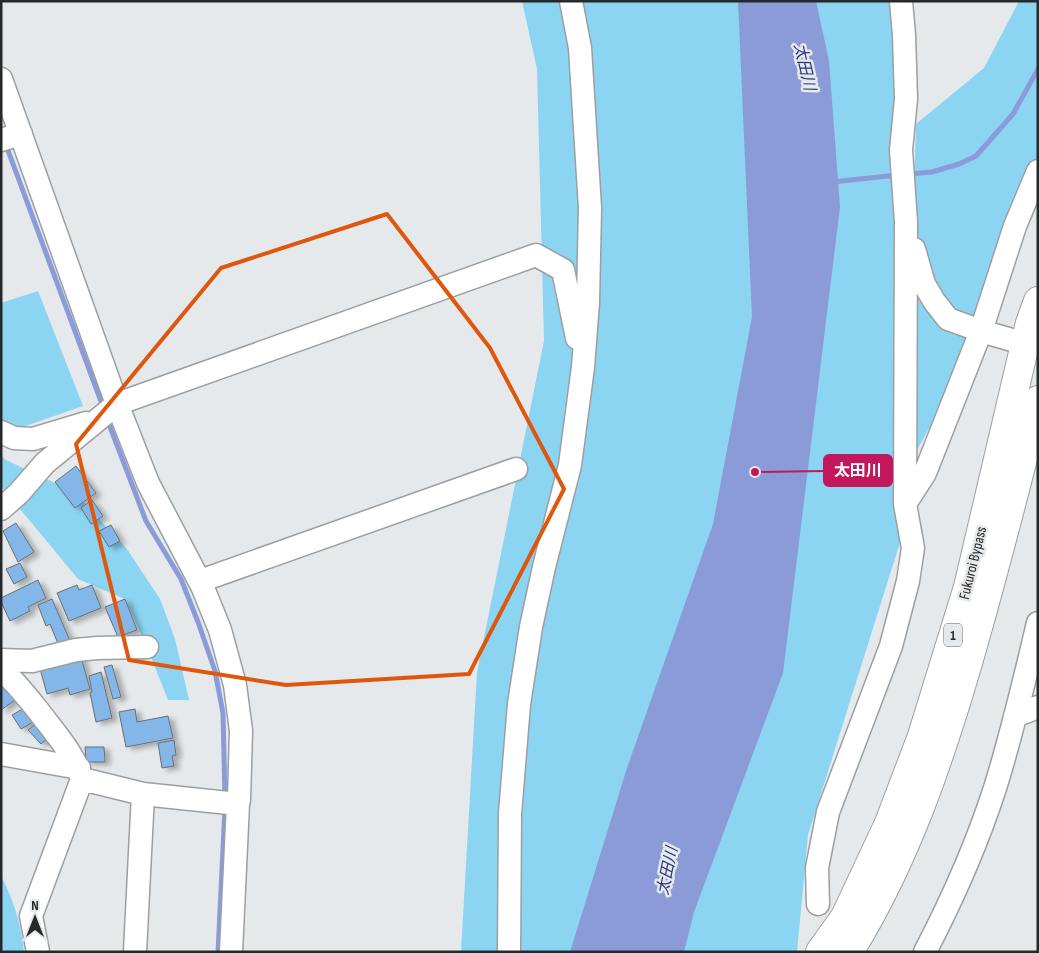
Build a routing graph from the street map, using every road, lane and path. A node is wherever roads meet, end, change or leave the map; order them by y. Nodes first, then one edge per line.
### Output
1 (571, 1) edge
2 (900, 1) edge
3 (1, 79) edge
4 (11, 137) edge
5 (1038, 171) edge
6 (906, 222) junction
7 (1038, 301) edge
8 (981, 331) junction
9 (1012, 340) dead end
10 (583, 367) junction
11 (1038, 400) edge
12 (117, 404) junction
13 (98, 419) junction
14 (1, 432) edge
15 (516, 469) dead end
16 (905, 504) junction
17 (1, 509) edge
18 (200, 581) junction
19 (1038, 623) edge
20 (146, 647) dead end
21 (1, 660) edge
22 (1, 669) edge
23 (1038, 707) edge
24 (1015, 716) junction
25 (1, 754) edge
26 (80, 774) junction
27 (144, 794) junction
28 (238, 804) junction
29 (818, 904) dead end
30 (38, 952) edge
31 (135, 952) edge
32 (231, 952) edge
33 (509, 952) edge
34 (820, 952) edge
35 (849, 952) edge
36 (925, 952) edge

1 - 10 street
2 - 6 street
3 - 4 street
4 - 12 street
5 - 8 street
6 - 8 street
6 - 16 street
7 - 34 highway, Fukuroi Bypass / 1
8 - 9 street
8 - 16 street
10 - 12 street
10 - 33 street
11 - 35 highway, Fukuroi Bypass / 1
12 - 13 street
12 - 18 street
13 - 14 street
13 - 17 street
15 - 18 street
16 - 29 street
18 - 28 street
19 - 24 street
20 - 21 street
22 - 26 street
23 - 24 street
24 - 36 street
25 - 26 street
26 - 27 street
26 - 30 street
27 - 28 street
27 - 31 street
28 - 32 street

